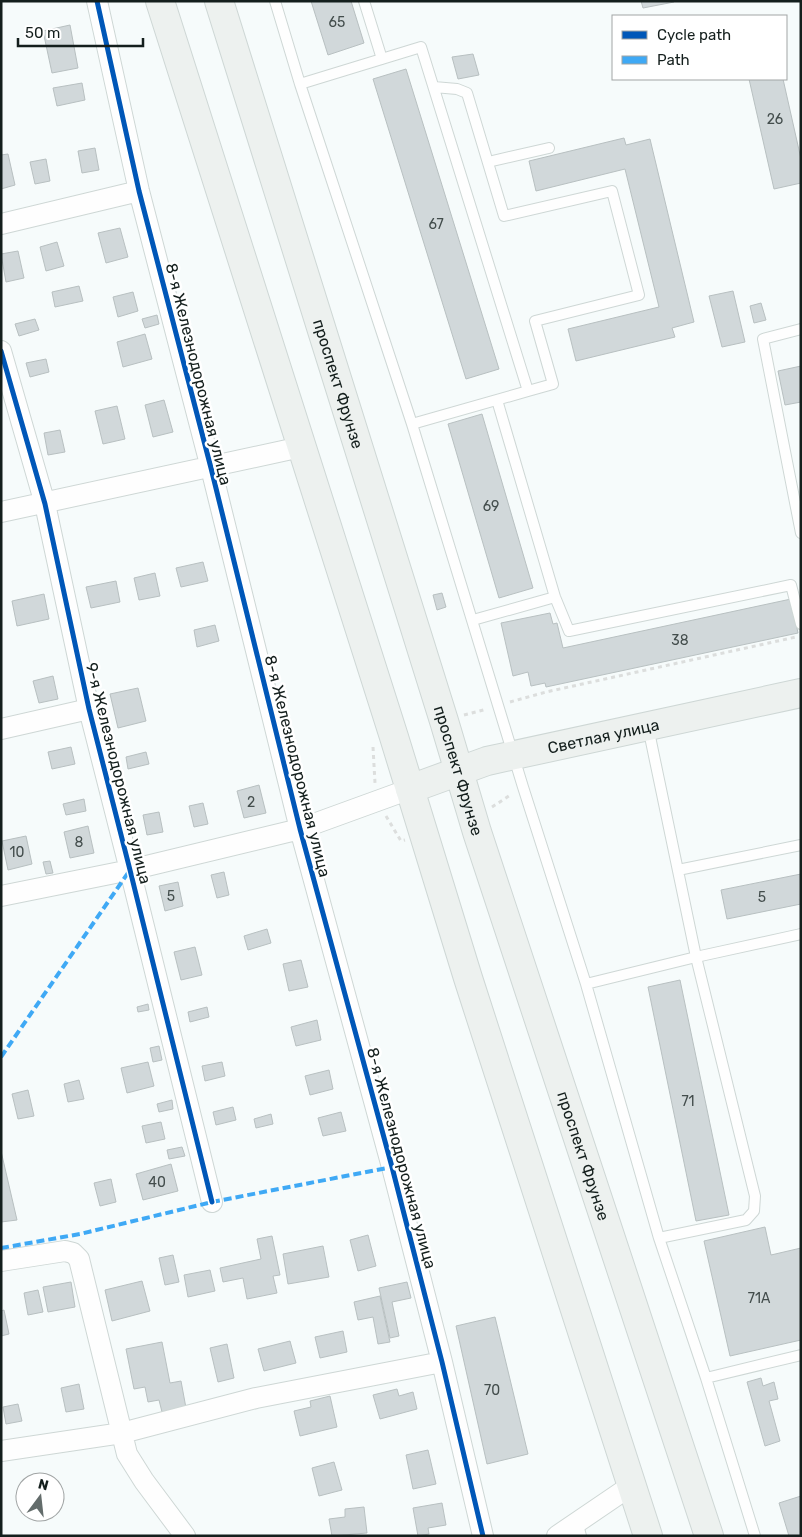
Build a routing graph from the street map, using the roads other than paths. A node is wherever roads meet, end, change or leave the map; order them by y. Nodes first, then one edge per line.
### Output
1 (97, 1) edge
2 (160, 1) edge
3 (219, 1) edge
4 (275, 1) edge
5 (364, 1) edge
6 (382, 59) junction
7 (300, 84) junction
8 (434, 87) junction
9 (550, 148) dead end
10 (488, 162) junction
11 (139, 191) junction
12 (1, 224) edge
13 (801, 328) edge
14 (1, 351) edge
15 (528, 391) junction
16 (497, 400) junction
17 (412, 424) junction
18 (301, 447) junction
19 (210, 468) junction
20 (45, 504) junction
21 (1, 512) edge
22 (801, 534) edge
23 (556, 597) junction
24 (472, 620) junction
25 (801, 624) edge
26 (801, 693) edge
27 (88, 709) junction
28 (648, 726) junction
29 (1, 729) edge
30 (514, 755) junction
31 (459, 771) junction
32 (410, 789) junction
33 (300, 829) junction
34 (801, 845) edge
35 (130, 870) junction
36 (678, 870) junction
37 (1, 896) edge
38 (801, 934) edge
39 (696, 957) junction
40 (586, 984) junction
41 (212, 1202) dead end
42 (659, 1238) junction
43 (1, 1261) edge
44 (801, 1355) edge
45 (442, 1362) junction
46 (706, 1378) junction
47 (122, 1433) junction
48 (1, 1451) edge
49 (632, 1484) junction
50 (579, 1528) edge
51 (186, 1536) edge
52 (483, 1536) edge
53 (556, 1536) edge
54 (648, 1536) edge
55 (709, 1536) edge
56 (755, 1536) edge

1 - 11 street, 8-я Железнодорожная улица
2 - 18 main road
3 - 31 main road, проспект Фрунзе
4 - 7 lane
5 - 6 lane
6 - 7 lane
6 - 8 lane
7 - 17 lane
8 - 10 lane
8 - 15 lane
9 - 10 lane
10 - 15 lane
11 - 12 street
11 - 19 street, 8-я Железнодорожная улица
13 - 22 lane
14 - 20 street, 9-я Железнодорожная улица
15 - 16 lane
16 - 17 lane
16 - 23 lane
17 - 24 lane
18 - 19 street
18 - 32 main road
19 - 20 street
19 - 33 street, 8-я Железнодорожная улица
20 - 21 street
20 - 27 street, 9-я Железнодорожная улица
23 - 24 lane
23 - 25 lane
24 - 30 lane
26 - 28 main road, Светлая улица
27 - 29 street
27 - 35 street, 9-я Железнодорожная улица
28 - 30 main road, Светлая улица
28 - 36 lane
30 - 31 main road, Светлая улица
30 - 40 lane
31 - 32 main road, Светлая улица
31 - 55 main road, проспект Фрунзе
32 - 33 street
32 - 49 main road
33 - 35 street
33 - 45 street, 8-я Железнодорожная улица
34 - 36 lane
35 - 37 street
35 - 41 street, 9-я Железнодорожная улица
36 - 39 lane
38 - 39 lane
39 - 40 lane
39 - 42 lane
40 - 42 lane
42 - 46 lane
43 - 47 street
44 - 46 lane
45 - 47 street
45 - 52 street, 8-я Железнодорожная улица
46 - 56 lane
47 - 48 street
47 - 51 street
49 - 50 street
49 - 54 main road
50 - 53 street

